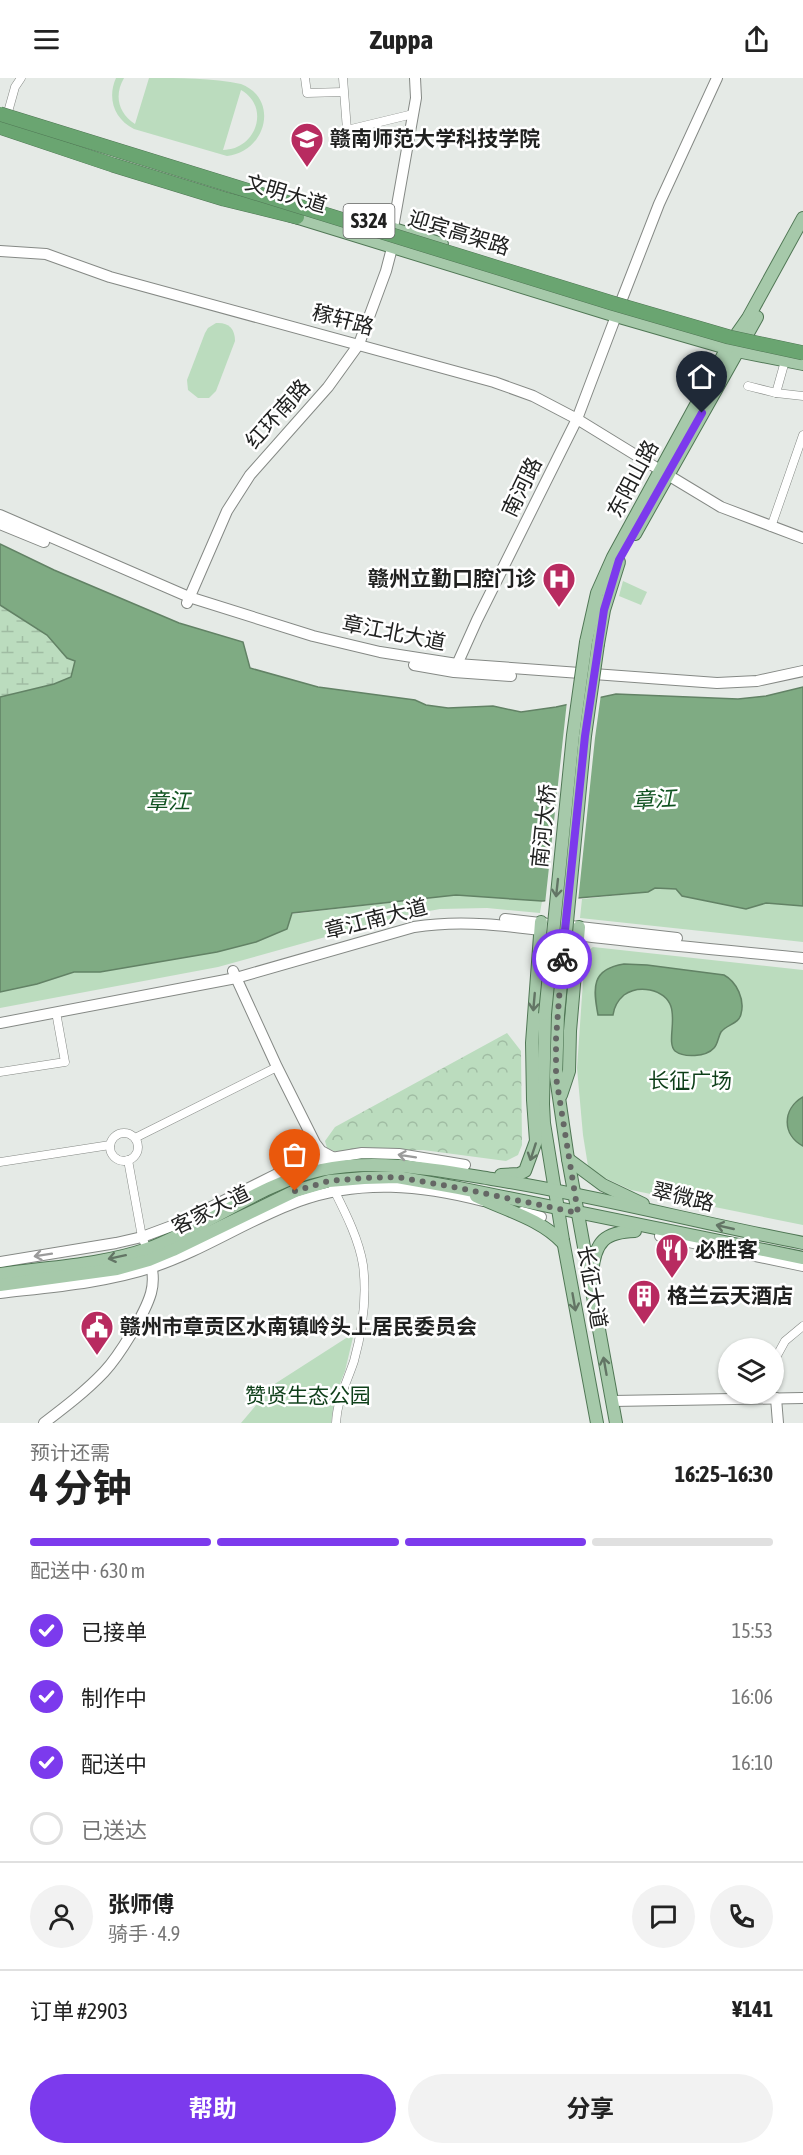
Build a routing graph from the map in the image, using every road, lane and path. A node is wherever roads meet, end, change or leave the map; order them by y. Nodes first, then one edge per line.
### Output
1 (21, 78) edge
2 (305, 78) edge
3 (343, 78) edge
4 (415, 78) edge
5 (717, 78) edge
6 (9, 80) dead end
7 (14, 89) junction
8 (343, 92) junction
9 (413, 114) junction
10 (1, 119) edge
11 (297, 217) junction
12 (803, 218) edge
13 (389, 230) junction
14 (803, 234) edge
15 (392, 248) junction
16 (0, 251) edge
17 (597, 292) joint
18 (622, 299) junction
19 (616, 316) junction
20 (744, 334) junction
21 (359, 344) junction
22 (803, 348) edge
23 (732, 350) junction
24 (803, 353) edge
25 (785, 363) junction
26 (803, 364) edge
27 (748, 386) dead end
28 (776, 393) junction
29 (803, 396) edge
30 (577, 419) junction
31 (803, 435) edge
32 (664, 472) junction
33 (0, 515) edge
34 (0, 524) edge
35 (771, 527) junction
36 (803, 538) edge
37 (188, 600) junction
38 (592, 643) joint
39 (455, 668) junction
40 (803, 671) edge
41 (803, 676) edge
42 (540, 926) junction
43 (579, 927) junction
44 (803, 952) edge
45 (803, 958) edge
46 (235, 974) junction
47 (56, 1012) junction
48 (552, 1015) junction
49 (0, 1016) edge
50 (0, 1023) edge
51 (277, 1067) junction
52 (544, 1070) junction
53 (0, 1072) edge
54 (532, 1095) junction
55 (560, 1096) junction
56 (534, 1118) junction
57 (546, 1134) junction
58 (135, 1138) junction
59 (315, 1143) junction
60 (110, 1145) junction
61 (331, 1157) junction
62 (568, 1159) junction
63 (128, 1160) junction
64 (309, 1161) junction
65 (0, 1162) edge
66 (360, 1167) junction
67 (464, 1169) junction
68 (298, 1177) junction
69 (332, 1186) junction
70 (459, 1188) junction
71 (555, 1190) junction
72 (574, 1194) junction
73 (492, 1204) junction
74 (558, 1209) junction
75 (661, 1212) junction
76 (578, 1213) junction
77 (541, 1217) dead end
78 (660, 1233) junction
79 (803, 1243) edge
80 (564, 1244) junction
81 (148, 1253) junction
82 (803, 1258) edge
83 (0, 1262) edge
84 (803, 1266) edge
85 (0, 1274) edge
86 (0, 1285) edge
87 (591, 1286) junction
88 (0, 1293) edge
89 (803, 1326) edge
90 (784, 1343) edge
91 (784, 1397) edge
92 (718, 1398) edge
93 (803, 1398) edge
94 (612, 1401) junction
95 (776, 1404) edge
96 (44, 1423) edge
97 (336, 1423) edge
98 (597, 1423) edge
99 (616, 1423) edge
100 (778, 1423) edge

1 - 7 street
2 - 8 street
3 - 8 street
4 - 9 street, 红环南路
5 - 18 street
6 - 7 street
7 - 10 street
8 - 9 street
9 - 13 street, 红环南路
10 - 11 main road, 文明大道 / S324
10 - 11 highway
10 - 13 highway, 迎宾高架路, bridge
10 - 26 highway, 迎宾高架路
11 - 15 main road, 文明大道 / S324
12 - 20 main road, 东阳山路
13 - 15 street, 红环南路
13 - 17 highway, bridge
13 - 24 highway, 迎宾高架路, bridge
14 - 20 main road, 东阳山路
15 - 19 main road, 文明大道 / S324
15 - 21 street, 红环南路
16 - 21 street, 稼轩路
17 - 18 main road
18 - 20 main road
19 - 23 main road, 文明大道 / S324
19 - 30 street, 南河路
20 - 22 main road
20 - 23 main road, 东阳山路
21 - 30 street, 稼轩路
21 - 37 street, 红环南路
23 - 25 main road, 文明大道 / S324
23 - 32 main road, 东阳山路
25 - 26 main road, 文明大道 / S324
25 - 28 street
27 - 28 street
28 - 29 street
30 - 32 street, 稼轩路
30 - 39 street, 南河路
31 - 35 street
32 - 35 street, 稼轩路
32 - 38 main road, 东阳山路
33 - 37 street, 章江北大道
34 - 37 street, 章江北大道
35 - 36 street, 稼轩路
37 - 39 street, 章江北大道
38 - 48 main road, 南河大桥, bridge
39 - 40 street, 章江北大道
39 - 41 street, 章江北大道
42 - 43 street, 章江南大道
42 - 45 street, 章江南大道
42 - 46 street, 章江南大道
42 -> 54 main road
43 - 44 street, 章江南大道
43 - 55 main road
46 - 47 street, 章江南大道
46 - 49 street, 章江南大道
46 - 51 street
47 - 50 street, 章江南大道
47 - 53 street
48 - 52 main road, 长征大道
48 - 55 main road, 长征大道
51 - 58 street
51 - 59 street
52 - 54 main road
52 - 57 main road, 长征大道
54 - 56 main road
55 - 62 main road, 长征大道
56 - 57 main road
56 -> 67 main road
57 - 71 main road, 长征大道
58 - 60 street
58 - 63 street
59 - 61 street
59 - 64 street
60 - 63 street
60 - 65 street
61 - 64 street
61 - 66 street
67 -> 61 street
62 - 72 main road, 长征大道
62 - 75 main road
63 - 81 street
64 - 68 street
64 - 81 street
66 - 67 main road, 客家大道
66 - 68 main road, 客家大道
67 - 71 main road, 客家大道
68 - 81 main road, 客家大道
69 - 70 main road, 客家大道
69 - 73 street
69 - 81 main road, 客家大道
69 - 97 street
70 - 73 main road
70 - 74 main road, 客家大道
71 - 72 main road, 翠微路
71 - 74 main road, 长征大道
72 - 75 main road, 翠微路
72 - 76 main road, 长征大道
73 - 77 street
73 - 80 main road
74 - 76 main road, 客家大道
74 - 80 main road, 长征大道
79 -> 75 main road, 翠微路
76 - 78 main road, 翠微路
76 - 87 main road, 长征大道
78 - 82 main road, 翠微路
78 - 84 street
78 - 87 main road
80 -> 98 main road, 长征大道
81 -> 83 street
81 -> 85 main road, 客家大道
81 - 86 main road, 客家大道
81 - 88 street
81 - 96 street
94 -> 87 main road, 长征大道
89 - 90 street
91 - 93 street
92 - 94 street
94 - 99 main road, 长征大道
95 - 100 street

